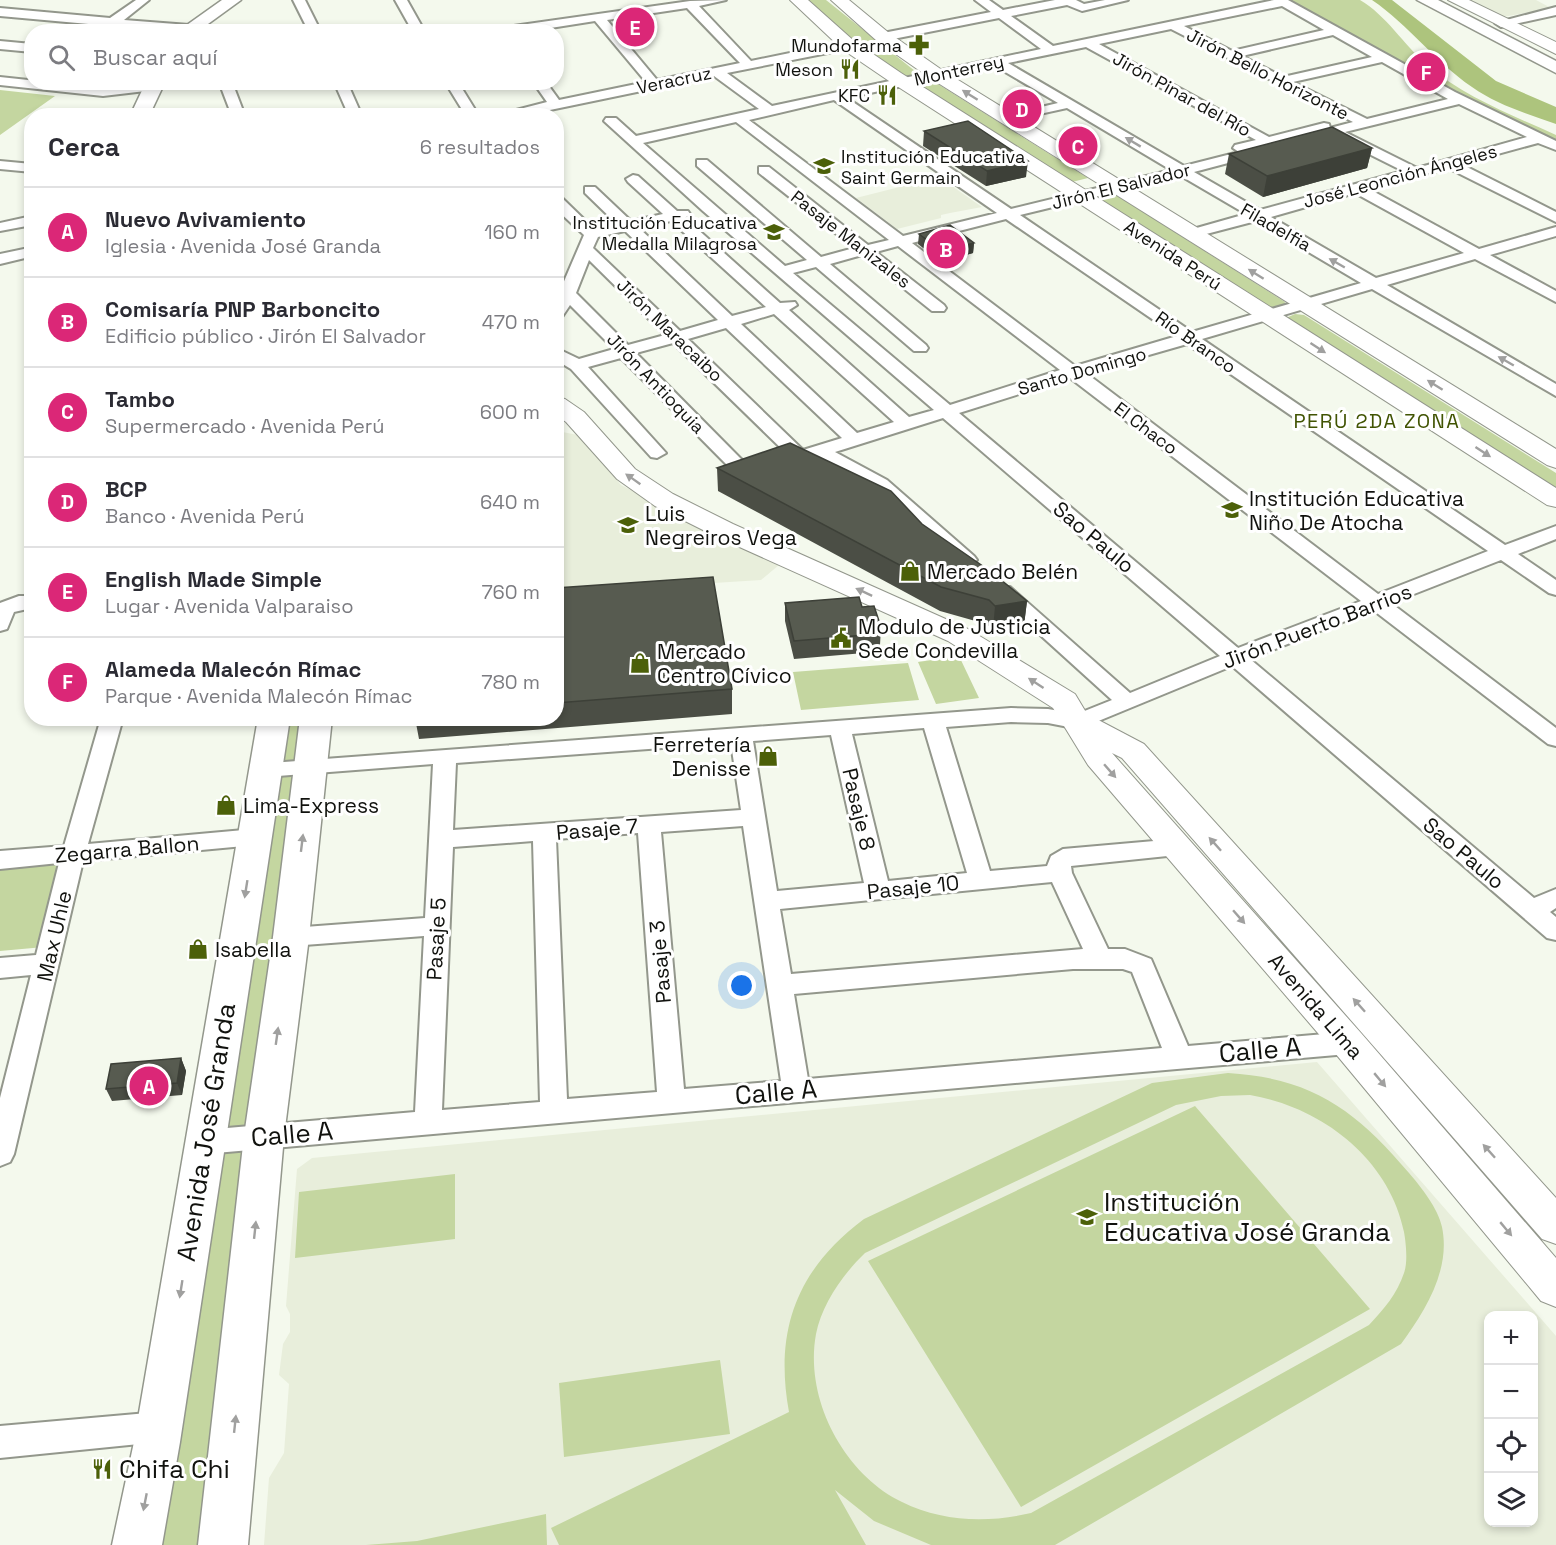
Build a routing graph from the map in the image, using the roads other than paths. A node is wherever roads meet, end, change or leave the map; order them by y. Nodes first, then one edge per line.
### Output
1 (24, 0) edge
2 (143, 0) edge
3 (232, 0) edge
4 (250, 0) edge
5 (299, 0) edge
6 (405, 0) edge
7 (720, 0) edge
8 (798, 0) edge
9 (839, 0) edge
10 (981, 0) edge
11 (1068, 0) edge
12 (1122, 0) edge
13 (1425, 0) edge
14 (1440, 0) edge
15 (1456, 0) edge
16 (1282, 1) edge
17 (690, 4) junction
18 (53, 5) dead end
19 (1556, 11) edge
20 (3, 12) edge
21 (999, 14) junction
22 (37, 16) junction
23 (598, 17) junction
24 (113, 22) junction
25 (1501, 23) junction
26 (132, 24) edge
27 (196, 24) edge
28 (219, 24) edge
29 (311, 24) edge
30 (416, 24) edge
31 (550, 24) edge
32 (1172, 25) junction
33 (1334, 31) junction
34 (884, 37) junction
35 (1088, 43) junction
36 (0, 45) edge
37 (848, 45) junction
38 (24, 47) edge
39 (1556, 49) edge
40 (1051, 50) junction
41 (1229, 55) junction
42 (1383, 58) junction
43 (1556, 60) edge
44 (996, 62) junction
45 (748, 65) junction
46 (1556, 68) edge
47 (715, 71) junction
48 (936, 74) junction
49 (0, 81) edge
50 (1281, 81) junction
51 (903, 82) junction
52 (24, 84) edge
53 (654, 84) junction
54 (84, 90) edge
55 (114, 90) edge
56 (128, 90) edge
57 (152, 90) edge
58 (228, 90) edge
59 (344, 90) edge
60 (456, 90) edge
61 (545, 90) edge
62 (835, 95) junction
63 (1455, 97) junction
64 (555, 104) junction
65 (1069, 104) junction
66 (120, 108) edge
67 (143, 108) edge
68 (236, 108) edge
69 (352, 108) edge
70 (468, 108) edge
71 (536, 108) edge
72 (768, 110) junction
73 (737, 117) junction
74 (1008, 119) junction
75 (611, 121) dead end
76 (1360, 121) junction
77 (973, 128) junction
78 (1333, 131) junction
79 (951, 133) edge
80 (928, 138) edge
81 (1540, 138) junction
82 (634, 141) junction
83 (906, 143) junction
84 (1272, 143) junction
85 (1556, 146) edge
86 (702, 163) dead end
87 (1449, 163) junction
88 (6, 165) edge
89 (24, 167) edge
90 (1176, 168) junction
91 (764, 170) dead end
92 (1415, 172) junction
93 (0, 175) edge
94 (633, 179) dead end
95 (1113, 185) junction
96 (1356, 188) junction
97 (591, 190) dead end
98 (1076, 193) junction
99 (708, 208) junction
100 (564, 210) edge
101 (1006, 211) junction
102 (674, 216) junction
103 (1257, 216) junction
104 (1556, 218) edge
105 (24, 222) edge
106 (628, 226) junction
107 (0, 227) edge
108 (1556, 231) edge
109 (1191, 234) junction
110 (895, 238) junction
111 (589, 241) junction
112 (861, 247) junction
113 (24, 254) dead end
114 (1477, 254) junction
115 (0, 259) edge
116 (813, 259) junction
117 (778, 268) junction
118 (1374, 284) junction
119 (568, 294) junction
120 (1556, 297) edge
121 (814, 298) junction
122 (564, 301) edge
123 (1305, 305) junction
124 (779, 307) junction
125 (938, 308) dead end
126 (1269, 316) junction
127 (730, 321) junction
128 (676, 336) junction
129 (1191, 339) junction
130 (920, 348) dead end
131 (625, 350) junction
132 (564, 358) edge
133 (577, 365) junction
134 (1072, 372) junction
135 (1556, 391) edge
136 (564, 409) edge
137 (946, 411) junction
138 (906, 424) junction
139 (854, 440) junction
140 (820, 451) junction
141 (657, 453) dead end
142 (800, 457) junction
143 (1556, 460) edge
144 (745, 469) joint
145 (1556, 499) edge
146 (1556, 532) edge
147 (1503, 554) junction
148 (1556, 589) edge
149 (24, 602) edge
150 (1376, 602) junction
151 (3, 616) edge
152 (1235, 657) junction
153 (1127, 702) junction
154 (933, 721) junction
155 (1079, 722) junction
156 (109, 726) edge
157 (273, 726) edge
158 (315, 726) edge
159 (840, 728) junction
160 (741, 735) junction
161 (1556, 739) edge
162 (445, 756) junction
163 (311, 766) junction
164 (265, 769) junction
165 (752, 817) junction
166 (649, 824) junction
167 (544, 834) junction
168 (255, 837) junction
169 (441, 839) junction
170 (1177, 847) junction
171 (74, 854) junction
172 (0, 860) edge
173 (1060, 873) junction
174 (981, 880) junction
175 (878, 890) junction
176 (1556, 898) edge
177 (766, 901) junction
178 (1531, 910) junction
179 (436, 926) junction
180 (1556, 931) edge
181 (291, 937) junction
182 (1099, 958) junction
183 (48, 964) junction
184 (0, 968) edge
185 (780, 985) junction
186 (1348, 1043) junction
187 (1179, 1057) junction
188 (796, 1090) junction
189 (671, 1101) junction
190 (554, 1111) junction
191 (429, 1122) junction
192 (264, 1136) junction
193 (204, 1142) junction
194 (0, 1154) edge
195 (1549, 1209) edge
196 (1556, 1288) edge
197 (159, 1427) junction
198 (0, 1442) edge
199 (137, 1545) edge
200 (223, 1545) edge

1 - 20 street
2 - 24 street
3 - 27 main road
4 - 28 main road
5 - 29 street
6 - 30 street
7 - 17 street
8 - 37 main road, Avenida Perú
9 - 34 main road, Avenida Perú
10 - 21 street
11 - 12 street
11 - 21 street
13 - 46 main road
14 - 43 main road
15 - 25 main road
16 - 32 street, Monterrey
16 - 33 street
17 - 23 street
17 - 45 street
18 - 22 street
19 - 25 street
20 - 22 street
21 - 34 street
21 - 40 street
22 - 24 street
23 - 31 street
23 - 53 street
24 - 26 street
25 - 39 main road
32 - 35 street, Monterrey
32 - 41 street, Jirón Bello Horizonte
33 - 41 street
33 - 42 street
34 - 48 main road, Avenida Perú
35 - 40 street, Monterrey
35 - 84 street, Jirón Pinar del Río
36 - 38 street
37 - 45 street, Veracruz
37 - 51 main road, Avenida Perú
40 - 44 street, Monterrey
41 - 50 street, Jirón Bello Horizonte
42 - 50 street
42 - 63 street
44 - 48 street, Monterrey
44 - 65 street, Filadelfia
45 - 47 street, Veracruz
47 - 53 street, Veracruz
47 - 72 street
48 - 51 street, Monterrey
74 -> 48 main road, Avenida Perú
49 - 52 street
50 - 76 street, Jirón Bello Horizonte
51 - 62 street, Monterrey
51 - 77 main road, Avenida Perú
53 - 64 street, Veracruz
54 - 55 street
56 - 66 main road
57 - 67 main road
58 - 68 street
59 - 69 street
60 - 70 street
61 - 64 street
62 - 72 street, Monterrey
62 - 83 street, Río Branco
63 - 76 street, Jirón El Salvador
63 - 81 street
64 - 71 street, Veracruz
65 - 74 street
90 -> 65 street, Filadelfia
72 - 73 street, Monterrey
73 - 82 street, Monterrey
73 - 110 street, El Chaco
74 - 95 main road, Avenida Perú
75 - 82 street, Sao Paulo
76 - 78 street, Jirón El Salvador
76 - 84 street, Jirón El Salvador
77 - 79 street
77 - 98 main road, Avenida Perú
78 - 84 street, Jirón El Salvador
78 - 92 street
80 - 83 street
81 - 85 street
81 - 87 street, José Leonción Ángeles
82 - 99 street, Sao Paulo
83 - 101 street, Río Branco
84 - 90 street, Jirón El Salvador
86 - 116 street
87 - 92 street, José Leonción Ángeles
87 - 104 street
88 - 89 street
88 - 93 street
90 - 95 street, Jirón El Salvador
90 - 103 street, Filadelfia
91 - 112 street, Pasaje Manizales
92 - 96 street, José Leonción Ángeles
94 - 102 street
95 - 98 street, Jirón El Salvador
95 - 109 main road, Avenida Perú
96 - 103 street, José Leonción Ángeles
96 - 114 street
97 - 106 street
98 - 101 street, Jirón El Salvador
98 - 126 main road, Avenida Perú
99 - 102 street
99 - 117 street, Sao Paulo
100 - 111 street, Jirón Maracaibo
101 - 110 street, Jirón El Salvador
101 - 129 street, Río Branco
102 - 106 street
102 - 124 street
103 - 109 street, José Leonción Ángeles
118 -> 103 street, Filadelfia
105 - 107 street
106 - 111 street
106 - 127 street
108 - 114 street, Santo Domingo
123 -> 109 main road, Avenida Perú
110 - 112 street, Jirón El Salvador
110 - 134 street, El Chaco
111 - 119 street
111 - 128 street, Jirón Maracaibo
112 - 116 street, Jirón El Salvador
112 - 125 street, Pasaje Manizales
113 - 115 street
114 - 118 street, Santo Domingo
114 - 120 street
116 - 117 street, Jirón El Salvador
116 - 130 street
117 - 121 street, Sao Paulo
118 - 123 street, Santo Domingo
135 -> 118 street, Filadelfia
119 - 122 street
119 - 131 street, Jirón Antioquia
121 - 124 street
121 - 137 street, Sao Paulo
123 - 126 street, Santo Domingo
143 -> 123 main road, Avenida Perú
124 - 127 street
124 - 138 street
126 - 129 street, Santo Domingo
126 -> 145 main road, Avenida Perú
127 - 128 street
127 - 139 street
128 - 131 street
128 - 142 street, Jirón Maracaibo
129 - 134 street, Santo Domingo
129 - 147 street, Río Branco
131 - 133 street
131 - 144 street, Jirón Antioquia
132 - 133 street
133 - 141 street
134 - 137 street, Santo Domingo
134 - 150 street, El Chaco
155 -> 136 main road, Avenida Lima
137 - 138 street, Santo Domingo
137 - 152 street, Sao Paulo
138 - 139 street, Santo Domingo
139 - 140 street, Santo Domingo
140 - 142 street, Santo Domingo
140 - 153 street
142 - 144 street, Santo Domingo
146 - 147 street, Jirón Puerto Barrios
147 - 148 street, Río Branco
147 - 150 street, Jirón Puerto Barrios
149 - 151 street
150 - 152 street, Jirón Puerto Barrios
150 - 161 street, El Chaco
152 - 153 street, Jirón Puerto Barrios
152 - 178 street, Sao Paulo
153 - 155 street, Jirón Puerto Barrios
154 - 155 street
154 - 159 street
154 - 174 street
155 -> 170 main road, Avenida Lima
195 -> 155 main road, Avenida Lima
156 - 171 street, Max Uhle
157 - 164 main road, Avenida José Granda
158 - 163 main road
159 - 160 street
159 - 175 street, Pasaje 8
160 - 162 street
160 - 165 street
162 - 163 street
162 - 169 street, Pasaje 5
163 - 164 street
181 -> 163 main road
164 - 168 main road, Avenida José Granda
165 - 166 street, Pasaje 7
165 - 177 street
166 - 167 street, Pasaje 7
166 - 189 street, Pasaje 3
167 - 169 street, Pasaje 7
167 - 190 street
168 - 171 street, Zegarra Ballon
168 -> 193 main road, Avenida José Granda
169 - 179 street, Pasaje 5
170 - 173 street
170 -> 186 main road, Avenida Lima
171 - 172 street, Zegarra Ballon
171 - 183 street, Max Uhle
173 - 174 street, Pasaje 10
173 - 182 street
174 - 175 street, Pasaje 10
175 - 177 street, Pasaje 10
176 - 178 street
177 - 185 street
178 - 180 street, Sao Paulo
179 - 181 street
179 - 191 street, Pasaje 5
192 -> 181 main road
182 - 185 street
182 - 187 street
183 - 184 street
183 - 194 street, Max Uhle
185 - 188 street
186 - 187 street, Calle A
186 -> 196 main road, Avenida Lima
187 - 188 street, Calle A
188 - 189 street, Calle A
189 - 190 street, Calle A
190 - 191 street, Calle A
191 - 192 street, Calle A
192 - 193 street, Calle A
200 -> 192 main road
193 -> 197 main road, Avenida José Granda
197 - 198 street
197 -> 199 main road, Avenida José Granda

